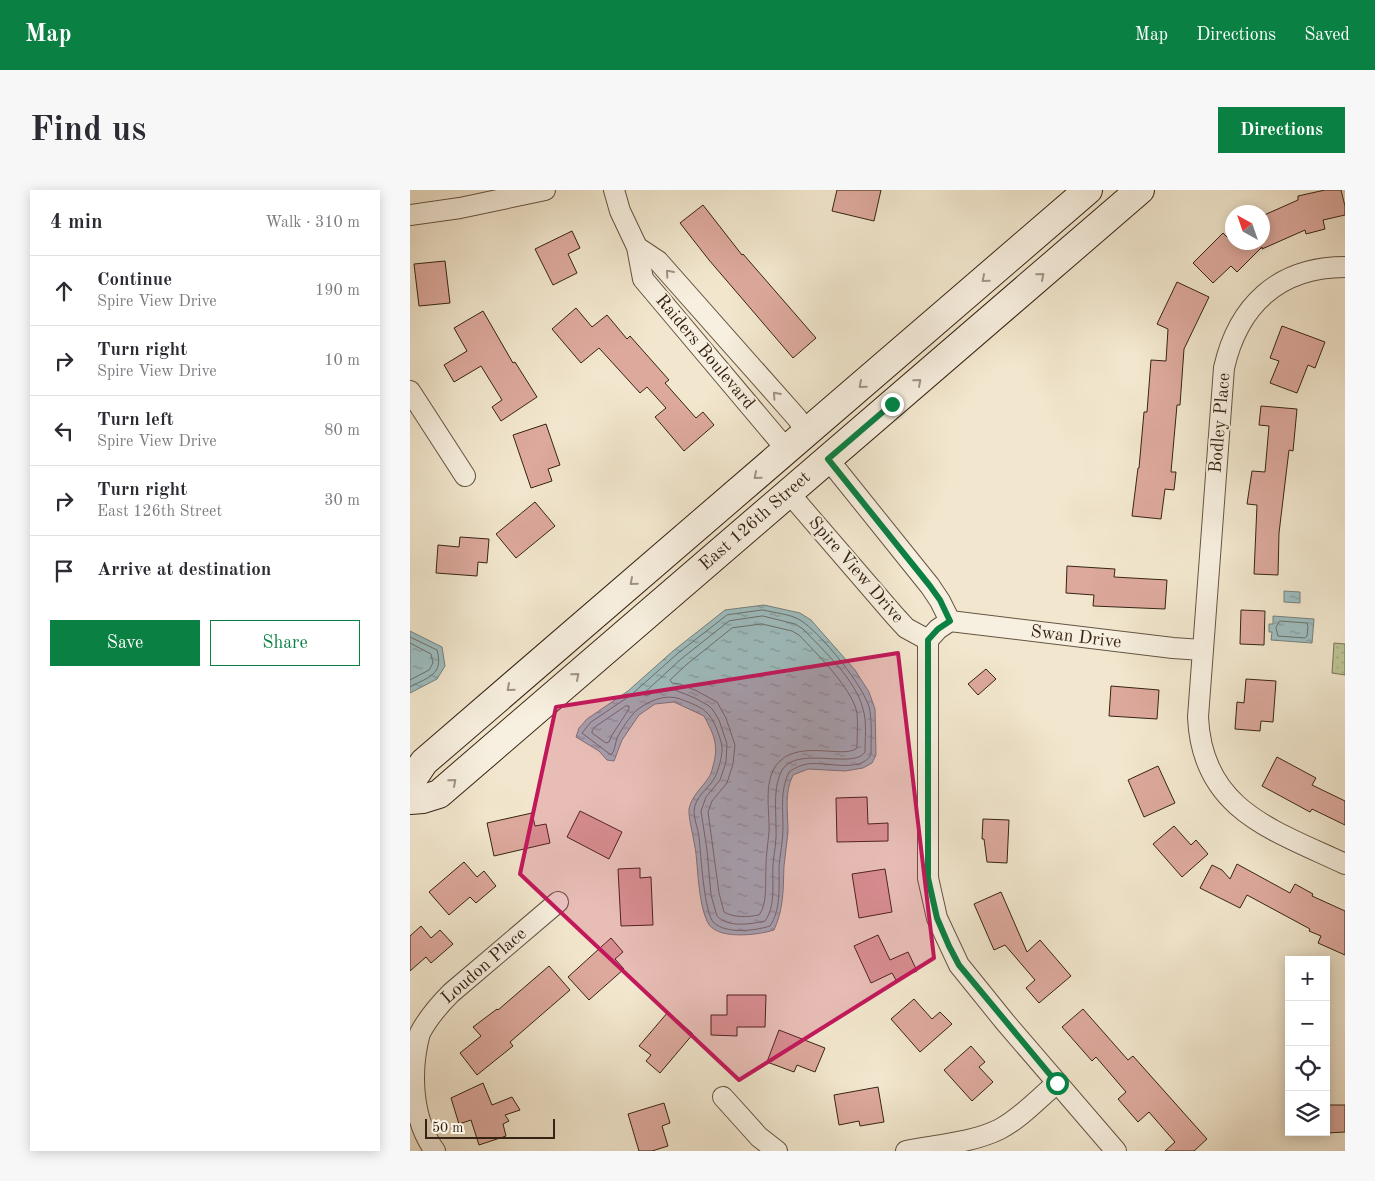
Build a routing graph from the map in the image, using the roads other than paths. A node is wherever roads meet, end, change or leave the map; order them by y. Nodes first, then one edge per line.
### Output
1 (545, 190) edge
2 (614, 190) edge
3 (1088, 190) edge
4 (1140, 190) edge
5 (410, 215) edge
6 (637, 247) junction
7 (1345, 267) edge
8 (410, 391) edge
9 (797, 442) junction
10 (828, 459) junction
11 (465, 476) dead end
12 (789, 493) junction
13 (950, 621) junction
14 (928, 640) junction
15 (1202, 650) junction
16 (410, 787) edge
17 (410, 800) edge
18 (1345, 864) edge
19 (558, 902) dead end
20 (1057, 1083) junction
21 (723, 1097) dead end
22 (435, 1151) edge
23 (777, 1151) edge
24 (906, 1151) edge
25 (1116, 1151) edge

1 - 5 street
2 - 6 street, Raiders Boulevard
3 -> 9 main road, East 126th Street
10 -> 4 main road, East 126th Street
6 - 9 street, Raiders Boulevard
9 -> 6 street, Raiders Boulevard
7 - 15 street, Bodley Place
8 - 11 street
9 -> 16 main road, East 126th Street
10 - 12 main road, East 126th Street
10 - 13 street
12 - 14 street, Spire View Drive
17 -> 12 main road, East 126th Street
13 - 14 street
13 - 15 street, Swan Drive
14 - 20 street
15 - 18 street, Bodley Place
19 - 22 street, Loudon Place
20 - 24 street
20 - 25 street
21 - 23 street

